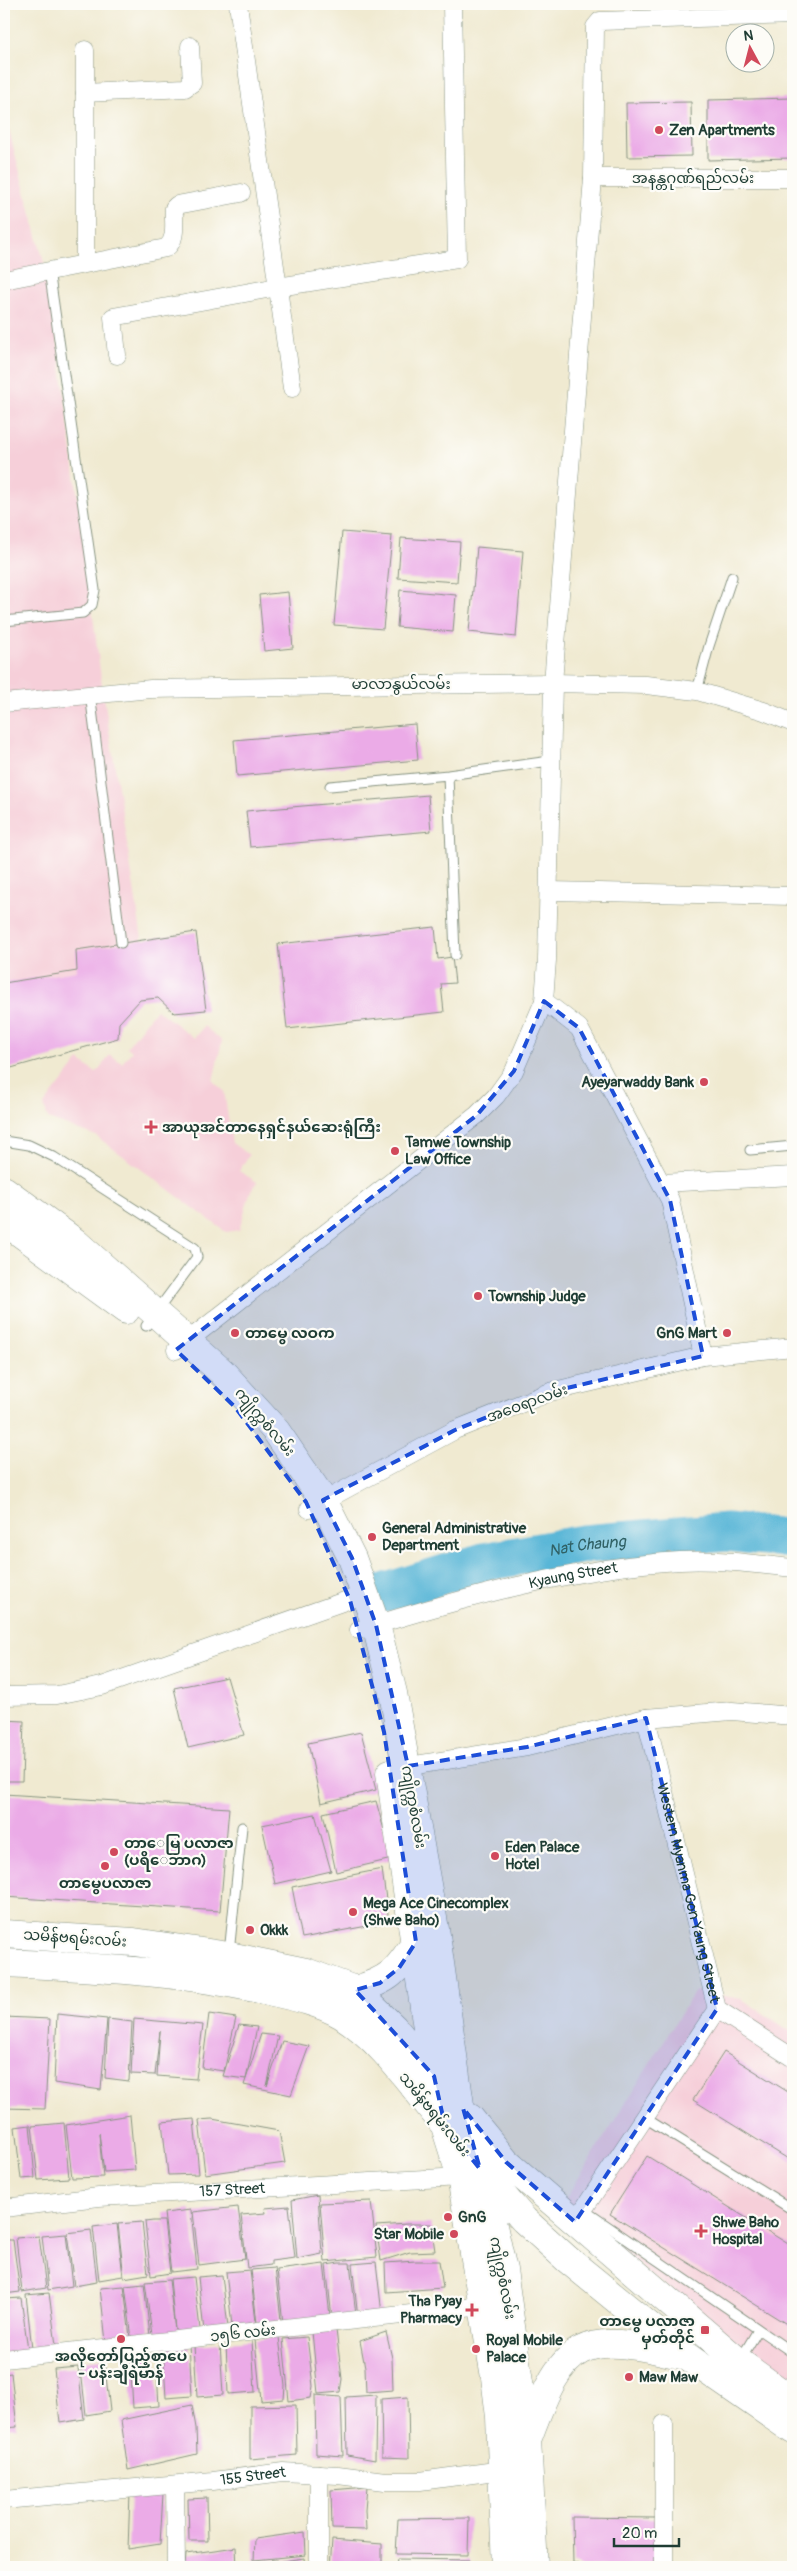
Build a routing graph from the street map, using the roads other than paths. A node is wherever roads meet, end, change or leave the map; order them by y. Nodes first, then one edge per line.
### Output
1 (238, 4) edge
2 (452, 4) edge
3 (793, 15) edge
4 (190, 46) dead end
5 (85, 50) dead end
6 (86, 93) junction
7 (593, 178) junction
8 (793, 178) edge
9 (241, 193) dead end
10 (85, 263) junction
11 (49, 270) junction
12 (4, 280) edge
13 (278, 287) junction
14 (116, 355) dead end
15 (292, 388) dead end
16 (732, 577) dead end
17 (4, 621) edge
18 (553, 683) junction
19 (698, 691) junction
20 (90, 693) junction
21 (4, 703) edge
22 (793, 723) edge
23 (550, 761) junction
24 (448, 776) junction
25 (330, 786) dead end
26 (549, 891) junction
27 (793, 896) edge
28 (121, 943) dead end
29 (454, 955) dead end
30 (544, 1000) junction
31 (4, 1141) edge
32 (793, 1146) edge
33 (750, 1150) dead end
34 (793, 1176) edge
35 (662, 1183) junction
36 (4, 1190) edge
37 (4, 1221) edge
38 (151, 1319) junction
39 (182, 1345) junction
40 (793, 1347) edge
41 (703, 1356) junction
42 (316, 1504) junction
43 (793, 1568) edge
44 (357, 1597) junction
45 (367, 1628) junction
46 (4, 1696) edge
47 (793, 1716) edge
48 (646, 1718) junction
49 (398, 1768) junction
50 (242, 1827) dead end
51 (4, 1934) edge
52 (416, 1942) junction
53 (229, 1956) junction
54 (4, 1963) edge
55 (355, 1990) junction
56 (718, 2009) junction
57 (793, 2058) edge
58 (434, 2076) junction
59 (453, 2116) junction
60 (645, 2118) junction
61 (470, 2173) junction
62 (4, 2208) edge
63 (793, 2210) edge
64 (580, 2216) junction
65 (483, 2306) junction
66 (758, 2330) junction
67 (793, 2353) edge
68 (686, 2356) junction
69 (4, 2359) edge
70 (739, 2362) junction
71 (793, 2401) edge
72 (664, 2424) dead end
73 (793, 2430) edge
74 (527, 2439) junction
75 (503, 2470) junction
76 (319, 2474) junction
77 (175, 2485) junction
78 (4, 2500) edge
79 (176, 2567) edge
80 (320, 2567) edge
81 (506, 2567) edge
82 (534, 2567) edge
83 (664, 2567) edge

1 - 13 street
2 - 13 street
3 - 7 street
4 - 6 street
5 - 6 street
6 - 10 street
7 - 8 street, အနန္တဂုဏ်ရည်လမ်း
7 - 18 street
9 - 10 street
10 - 11 street
11 - 12 street
11 - 17 lane
13 - 14 street
13 - 15 street
16 - 19 lane
18 - 19 street, မာလာနွယ်လမ်း
18 - 20 street, မာလာနွယ်လမ်း
18 - 23 street
19 - 22 street, မာလာနွယ်လမ်း
20 - 21 street, မာလာနွယ်လမ်း
20 - 28 lane
23 - 24 lane
23 - 26 street
24 - 25 lane
24 - 29 lane
26 - 27 street
26 - 30 street
30 - 35 street
30 - 39 street
31 - 38 lane
32 - 33 lane
34 - 35 street
35 - 41 street
36 - 38 main road, ကျိုက္ကစံလမ်း
37 - 38 main road, ကျိုက္ကစံလမ်း
38 - 39 main road, ကျိုက္ကစံလမ်း
39 - 42 main road, ကျိုက္ကစံလမ်း
40 - 41 street, အဝေရာလမ်း
41 - 42 street, အဝေရာလမ်း
42 - 44 main road, ကျိုက္ကစံလမ်း
43 - 45 street, Kyaung Street
44 - 45 main road, ကျိုက္ကစံလမ်း
44 - 46 street
45 - 49 main road, ကျိုက္ကစံလမ်း
47 - 48 street
48 - 49 street
48 - 56 street, Western Myanma Gon Yaung Street
49 - 52 main road, ကျိုက္ကစံလမ်း
49 - 59 main road, ကျိုက္ကစံလမ်း
50 - 53 lane
51 - 53 main road, သမိန်ဗရမ်းလမ်း
52 - 55 main road
52 - 58 main road, ကျိုက္ကစံလမ်း
53 - 55 main road, သမိန်ဗရမ်းလမ်း
54 - 59 main road, သမိန်ဗရမ်းလမ်း
55 - 58 main road, သမိန်ဗရမ်းလမ်း
56 - 57 street, Western Myanma Gon Yaung Street
56 - 60 street
58 - 59 main road, သမိန်ဗရမ်းလမ်း
59 - 61 main road, ကျိုက္ကစံလမ်း
59 - 64 main road, သမိန်ဗရမ်းလမ်း
60 - 63 lane
60 - 64 street
61 - 62 street, 157 Street
61 - 65 main road, ကျိုက္ကစံလမ်း
61 - 68 main road, သမိန်ဗရမ်းလမ်း
61 - 74 main road, ကျိုက္ကစံလမ်း
64 - 66 lane
64 - 70 main road, သမိန်ဗရမ်းလမ်း
65 - 69 street, ၁၅၆ လမ်း
65 - 75 main road, ကျိုက္ကစံလမ်း
66 - 67 lane
66 - 70 lane
68 - 73 main road, သမိန်ဗရမ်းလမ်း
68 - 74 main road
70 - 71 main road, သမိန်ဗရမ်းလမ်း
72 - 83 street
74 - 82 main road, ကျိုက္ကစံလမ်း
75 - 76 street, 155 Street
75 - 81 main road, ကျိုက္ကစံလမ်း
76 - 77 street, 155 Street
76 - 80 street
77 - 78 street, 155 Street
77 - 79 street

